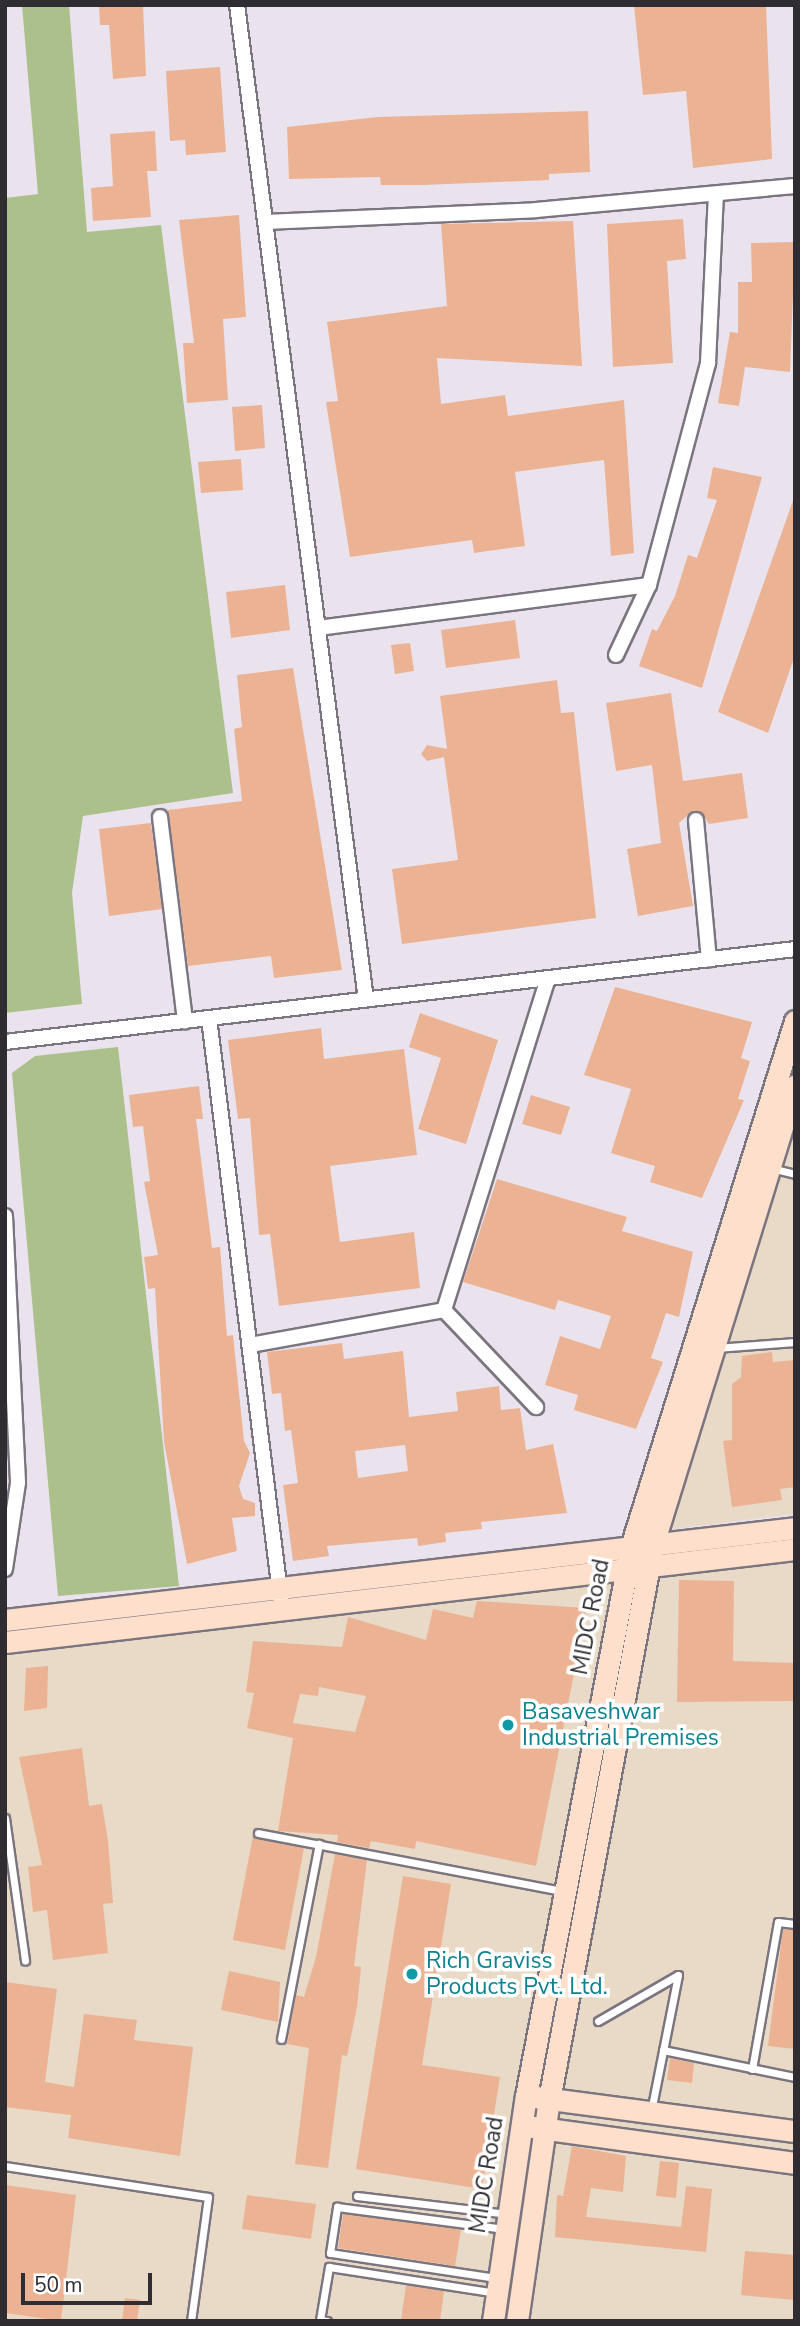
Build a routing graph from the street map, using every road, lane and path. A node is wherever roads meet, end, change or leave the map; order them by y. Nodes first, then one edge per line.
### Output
1 (237, 5) edge
2 (795, 186) edge
3 (716, 194) junction
4 (265, 222) junction
5 (649, 585) junction
6 (318, 628) junction
7 (616, 655) dead end
8 (160, 817) dead end
9 (696, 820) dead end
10 (795, 949) edge
11 (709, 959) junction
12 (548, 978) junction
13 (366, 999) junction
14 (209, 1018) junction
15 (185, 1021) junction
16 (795, 1021) edge
17 (5, 1042) edge
18 (795, 1086) edge
19 (770, 1168) junction
20 (795, 1174) edge
21 (5, 1216) edge
22 (7, 1289) edge
23 (444, 1310) junction
24 (795, 1342) edge
25 (250, 1345) junction
26 (716, 1348) junction
27 (536, 1407) dead end
28 (11, 1450) edge
29 (795, 1528) edge
30 (653, 1544) junction
31 (631, 1547) junction
32 (795, 1549) edge
33 (649, 1566) junction
34 (5, 1569) edge
35 (626, 1569) junction
36 (281, 1599) junction
37 (5, 1620) edge
38 (5, 1642) edge
39 (617, 1679) junction
40 (5, 1818) edge
41 (258, 1833) dead end
42 (319, 1844) junction
43 (563, 1891) junction
44 (584, 1896) junction
45 (795, 1924) edge
46 (25, 1961) dead end
47 (598, 2021) dead end
48 (281, 2039) dead end
49 (663, 2050) junction
50 (752, 2069) junction
51 (795, 2077) edge
52 (526, 2096) junction
53 (549, 2100) junction
54 (651, 2112) junction
55 (521, 2125) junction
56 (545, 2128) junction
57 (795, 2132) edge
58 (795, 2163) edge
59 (5, 2166) edge
60 (357, 2196) dead end
61 (507, 2221) junction
62 (498, 2286) junction
63 (191, 2321) edge
64 (327, 2321) edge
65 (493, 2321) edge
66 (517, 2321) edge

1 - 4 street
2 - 3 street
3 - 4 street
3 - 5 street
4 - 6 street
5 - 6 street
5 - 7 street
6 - 13 street
8 - 15 street
9 - 11 street
10 - 11 street
11 - 12 street
12 - 13 street
12 - 23 street
13 - 14 street
14 - 15 street
14 - 25 street
15 - 17 street
16 - 31 main road, MIDC Road
18 - 19 main road, MIDC Road
19 - 20 lane
19 - 26 main road, MIDC Road
21 - 22 street
22 - 28 street
23 - 25 street
23 - 27 street
24 - 26 lane
25 - 36 street
26 - 30 main road, MIDC Road
28 - 34 street
29 - 30 main road
30 - 31 main road
30 - 33 main road, MIDC Road
31 - 35 main road, MIDC Road
31 - 36 main road
32 - 33 main road
33 - 35 main road
33 - 39 main road, MIDC Road
35 - 36 main road
35 - 39 main road, MIDC Road
36 - 37 main road
36 - 38 main road
39 - 43 main road, MIDC Road
39 - 44 main road, MIDC Road
40 - 46 lane
41 - 42 lane
42 - 43 lane
42 - 48 lane
43 - 44 lane
43 - 52 main road, MIDC Road
44 - 53 main road, MIDC Road
45 - 50 lane
47 - 49 lane
49 - 50 lane
49 - 54 lane
50 - 51 lane
52 - 53 main road
52 - 55 main road, MIDC Road
53 - 54 main road
53 - 56 main road, MIDC Road
54 - 57 main road
55 - 56 main road
55 - 61 main road, MIDC Road
56 - 58 main road
56 - 66 main road, MIDC Road
59 - 63 lane
60 - 61 lane
61 - 62 main road, MIDC Road
61 - 62 lane
62 - 64 lane
62 - 65 main road, MIDC Road

